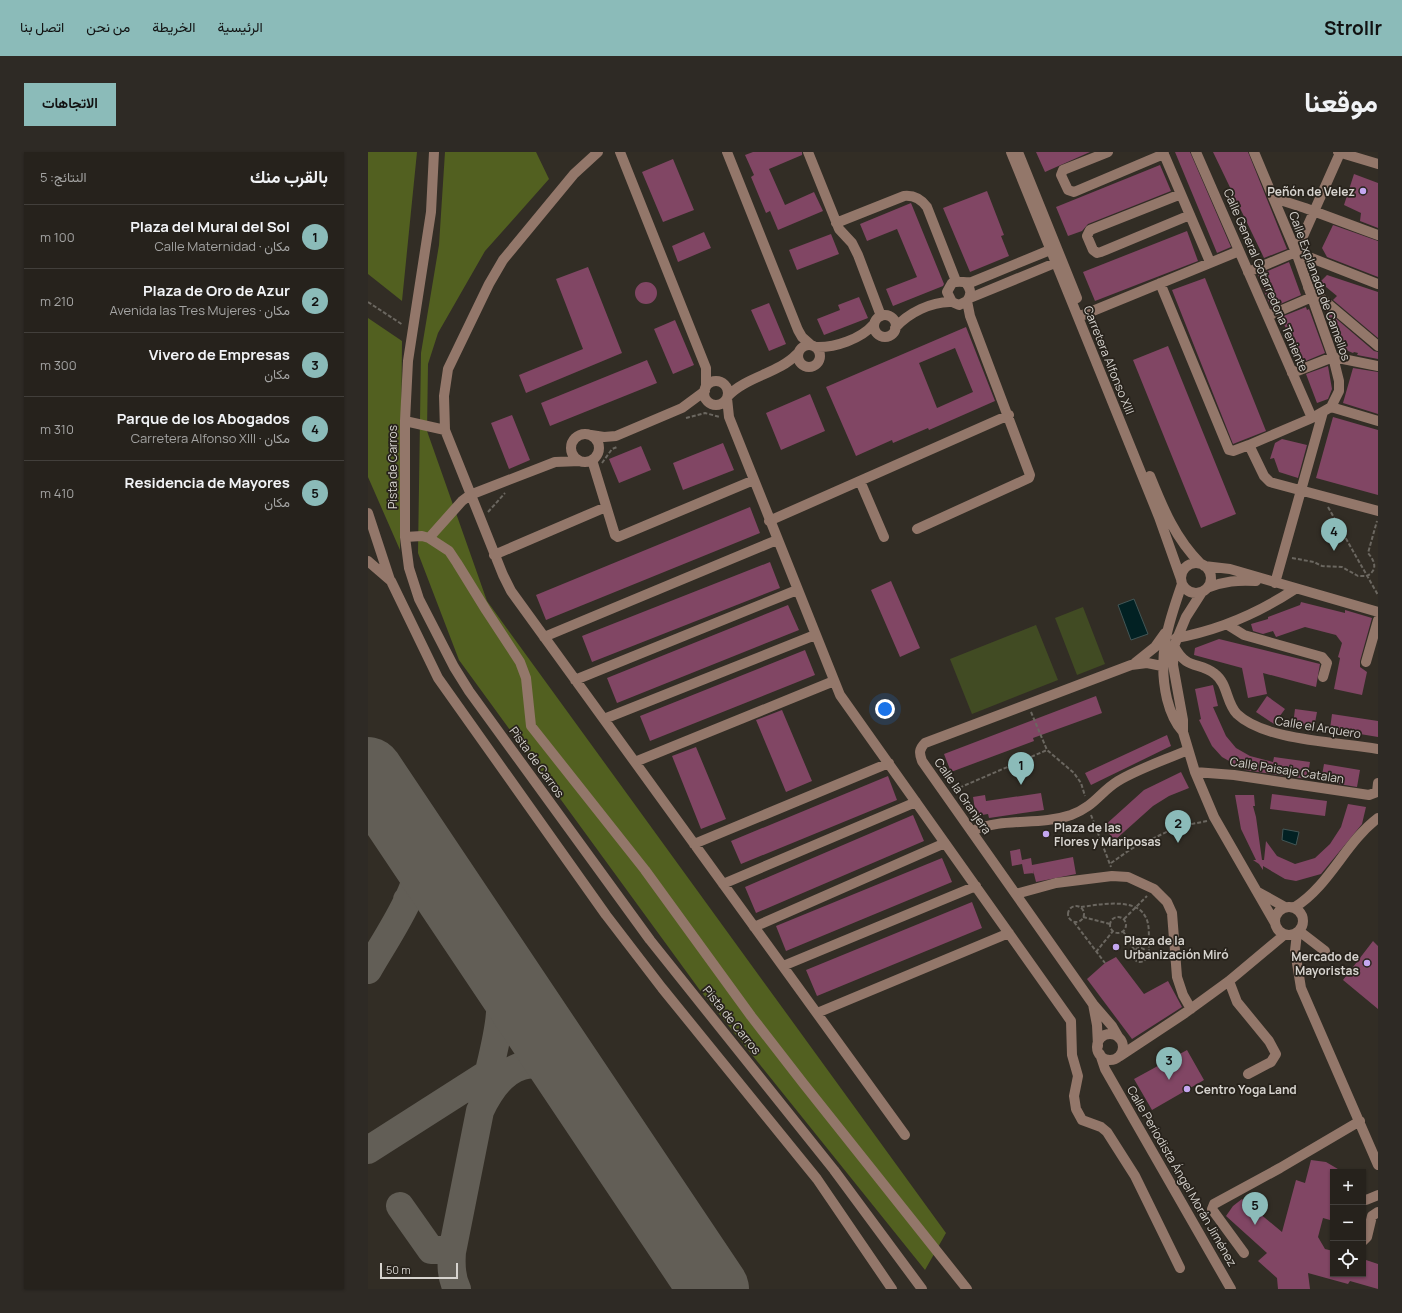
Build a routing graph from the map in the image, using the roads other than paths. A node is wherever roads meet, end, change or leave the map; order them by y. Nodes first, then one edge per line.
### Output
1 (434, 152) edge
2 (598, 152) edge
3 (727, 152) edge
4 (808, 152) edge
5 (1011, 152) edge
6 (1018, 152) edge
7 (1108, 152) edge
8 (1196, 152) edge
9 (1254, 152) edge
10 (1339, 152) edge
11 (622, 153) edge
12 (1164, 153) edge
13 (1378, 164) edge
14 (1181, 194) junction
15 (1274, 198) junction
16 (1314, 211) junction
17 (1190, 215) junction
18 (836, 223) junction
19 (1378, 235) edge
20 (1050, 250) junction
21 (1239, 251) junction
22 (1296, 252) junction
23 (1210, 262) junction
24 (1055, 263) junction
25 (1248, 272) junction
26 (961, 282) junction
27 (1160, 283) junction
28 (1378, 284) edge
29 (1308, 287) junction
30 (947, 292) junction
31 (1312, 297) junction
32 (962, 301) junction
33 (938, 302) junction
34 (886, 316) junction
35 (907, 316) junction
36 (1081, 316) junction
37 (1268, 316) junction
38 (895, 328) junction
39 (876, 329) junction
40 (798, 330) junction
41 (813, 346) junction
42 (835, 346) junction
43 (1378, 346) edge
44 (798, 353) junction
45 (1333, 357) junction
46 (819, 361) junction
47 (783, 366) junction
48 (802, 366) junction
49 (1378, 366) edge
50 (706, 368) junction
51 (1292, 374) junction
52 (746, 382) junction
53 (722, 383) junction
54 (705, 389) junction
55 (728, 397) junction
56 (712, 404) junction
57 (682, 408) junction
58 (1327, 409) junction
59 (1009, 415) junction
60 (729, 416) junction
61 (1312, 418) junction
62 (405, 421) junction
63 (1378, 421) edge
64 (445, 430) junction
65 (591, 436) junction
66 (616, 436) junction
67 (571, 444) junction
68 (1249, 445) junction
69 (594, 458) junction
70 (580, 461) junction
71 (555, 462) junction
72 (754, 480) junction
73 (860, 481) junction
74 (1301, 491) junction
75 (470, 495) junction
76 (606, 507) junction
77 (1378, 511) edge
78 (368, 513) edge
79 (769, 521) junction
80 (917, 529) dead end
81 (405, 536) junction
82 (884, 537) dead end
83 (429, 538) junction
84 (777, 540) junction
85 (494, 555) junction
86 (368, 561) edge
87 (1202, 564) junction
88 (1181, 581) junction
89 (391, 582) junction
90 (1272, 582) junction
91 (1295, 589) junction
92 (797, 590) junction
93 (1204, 590) junction
94 (1378, 612) edge
95 (1378, 620) edge
96 (1228, 625) junction
97 (1167, 630) junction
98 (815, 635) junction
99 (544, 636) junction
100 (1175, 642) junction
101 (1366, 662) dead end
102 (1131, 665) junction
103 (1162, 666) junction
104 (1323, 677) dead end
105 (575, 680) junction
106 (834, 681) junction
107 (604, 719) junction
108 (1183, 732) junction
109 (1378, 749) edge
110 (1188, 750) junction
111 (635, 762) junction
112 (889, 763) junction
113 (1195, 772) junction
114 (1378, 783) edge
115 (916, 802) junction
116 (1378, 818) edge
117 (972, 831) junction
118 (945, 843) junction
119 (694, 844) junction
120 (723, 884) junction
121 (976, 886) junction
122 (1258, 892) junction
123 (1016, 894) junction
124 (1294, 909) junction
125 (1275, 924) junction
126 (754, 927) junction
127 (1298, 932) junction
128 (1009, 933) junction
129 (1285, 935) junction
130 (1264, 951) junction
131 (1295, 951) junction
132 (1325, 951) dead end
133 (783, 966) junction
134 (1230, 980) junction
135 (1093, 1004) junction
136 (1191, 1009) junction
137 (816, 1013) junction
138 (1120, 1040) junction
139 (1137, 1045) junction
140 (1099, 1050) junction
141 (1116, 1058) junction
142 (1248, 1074) dead end
143 (1110, 1076) junction
144 (1360, 1120) junction
145 (905, 1135) dead end
146 (1378, 1165) edge
147 (1378, 1195) edge
148 (1366, 1200) edge
149 (1378, 1212) edge
150 (1366, 1238) edge
151 (1244, 1253) dead end
152 (1180, 1268) dead end
153 (892, 1289) edge
154 (922, 1289) edge
155 (967, 1289) edge
156 (1231, 1289) edge

1 - 62 street, Pista de Carros
2 - 64 street
3 - 40 street
4 - 18 street
5 - 20 street, Carretera Alfonso XIII
6 - 36 street, Carretera Alfonso XIII
7 - 12 street
8 - 21 street, Calle General Gotarredona Teniente
9 - 15 street, Calle Explanada de Camellos
10 - 13 street
10 - 16 street
11 - 50 street
12 - 14 street
14 - 17 street
14 - 17 street
15 - 16 street
15 - 22 street, Calle Explanada de Camellos
16 - 19 street
16 - 22 street
17 - 23 street
18 - 26 street
18 - 34 street
20 - 24 street, Carretera Alfonso XIII
20 - 26 street
21 - 23 street
21 - 25 street, Calle General Gotarredona Teniente
22 - 25 street
22 - 28 street
22 - 29 street, Calle Explanada de Camellos
23 - 27 street
24 - 32 street
24 - 36 street, Carretera Alfonso XIII
25 - 37 street, Calle General Gotarredona Teniente
26 - 30 street
26 - 32 street
27 - 36 street
27 - 68 street
29 - 31 street, Calle Explanada de Camellos
29 - 43 street
30 - 32 street
30 - 33 street
31 - 37 street
31 - 45 street, Calle Explanada de Camellos
32 - 33 street
32 - 59 street
33 - 35 street
34 - 35 street
34 - 38 street
34 - 39 street
35 - 38 street
36 - 87 street, Carretera Alfonso XIII
36 - 88 street, Carretera Alfonso XIII
37 - 51 street, Calle General Gotarredona Teniente
38 - 39 street
39 - 42 street
40 - 41 street
40 - 44 street
41 - 42 street
41 - 44 street
41 - 46 street
42 - 46 street
44 - 47 street
44 - 48 street
45 - 49 street
45 - 51 street
45 - 58 street, Calle Explanada de Camellos
46 - 48 street
47 - 48 street
47 - 52 street
50 - 53 street
50 - 54 street
51 - 61 street, Calle General Gotarredona Teniente
52 - 53 street
52 - 55 street
53 - 54 street
53 - 55 street
54 - 56 street
54 - 57 street
55 - 56 street
55 - 60 street
56 - 57 street
56 - 60 street
57 - 66 street
58 - 61 street
58 - 63 street
58 - 74 street, Calle Explanada de Camellos
59 - 73 street
59 - 80 street
60 - 72 street
61 - 68 street
62 - 64 street
62 - 81 street, Pista de Carros
64 - 75 street
65 - 66 street
65 - 67 street
65 - 69 street
66 - 69 street
67 - 70 street
67 - 71 street
68 - 74 street
69 - 70 street
69 - 76 street
70 - 71 street
71 - 75 street
72 - 76 street
72 - 79 street
73 - 79 street
73 - 82 street
74 - 77 street
74 - 90 street, Calle Explanada de Camellos
75 - 83 street
75 - 85 street
76 - 85 street
78 - 89 street
79 - 84 street
81 - 83 street
81 - 154 street, Pista de Carros
83 - 155 street
84 - 92 street
84 - 99 street
85 - 99 street
86 - 89 street
87 - 88 street
87 - 90 street
87 - 93 street
88 - 93 street
88 - 97 street
89 - 153 street
90 - 91 street
90 - 93 street
91 - 94 street
91 - 96 street
92 - 98 street
92 - 105 street
93 - 100 street
95 - 101 street
96 - 100 street
96 - 104 street
97 - 102 street, Calle la Granjera
97 - 103 street
98 - 106 street
98 - 107 street
99 - 105 street
100 - 108 street
100 - 109 street, Calle el Arquero
102 - 103 street, Calle la Granjera
102 - 117 street, Calle la Granjera
103 - 108 street
105 - 107 street
106 - 111 street
106 - 112 street
107 - 111 street
108 - 110 street
110 - 113 street
110 - 117 street
111 - 119 street
112 - 115 street
112 - 119 street
113 - 114 street, Calle Paisaje Catalan
113 - 122 street
115 - 118 street
115 - 120 street
116 - 124 street
117 - 123 street, Calle la Granjera
118 - 121 street
118 - 126 street
119 - 120 street
120 - 126 street
121 - 128 street
121 - 133 street
122 - 124 street
122 - 125 street
123 - 135 street, Calle la Granjera
123 - 136 street
124 - 125 street
124 - 127 street
125 - 129 street
125 - 130 street
126 - 133 street
127 - 129 street
127 - 131 street
127 - 132 street
128 - 137 street
128 - 152 street
129 - 130 street
129 - 131 street
130 - 134 street
131 - 144 street
133 - 137 street
134 - 136 street
134 - 142 street
135 - 138 street, Calle la Granjera
135 - 140 street, Calle la Granjera
136 - 139 street
137 - 145 street
138 - 139 street
138 - 140 street
138 - 141 street
139 - 141 street
140 - 141 street
140 - 143 street, Calle Periodista Ángel Morán Jiménez
141 - 143 street
143 - 156 street, Calle Periodista Ángel Morán Jiménez
144 - 146 street
144 - 151 street
147 - 148 street
149 - 150 street

